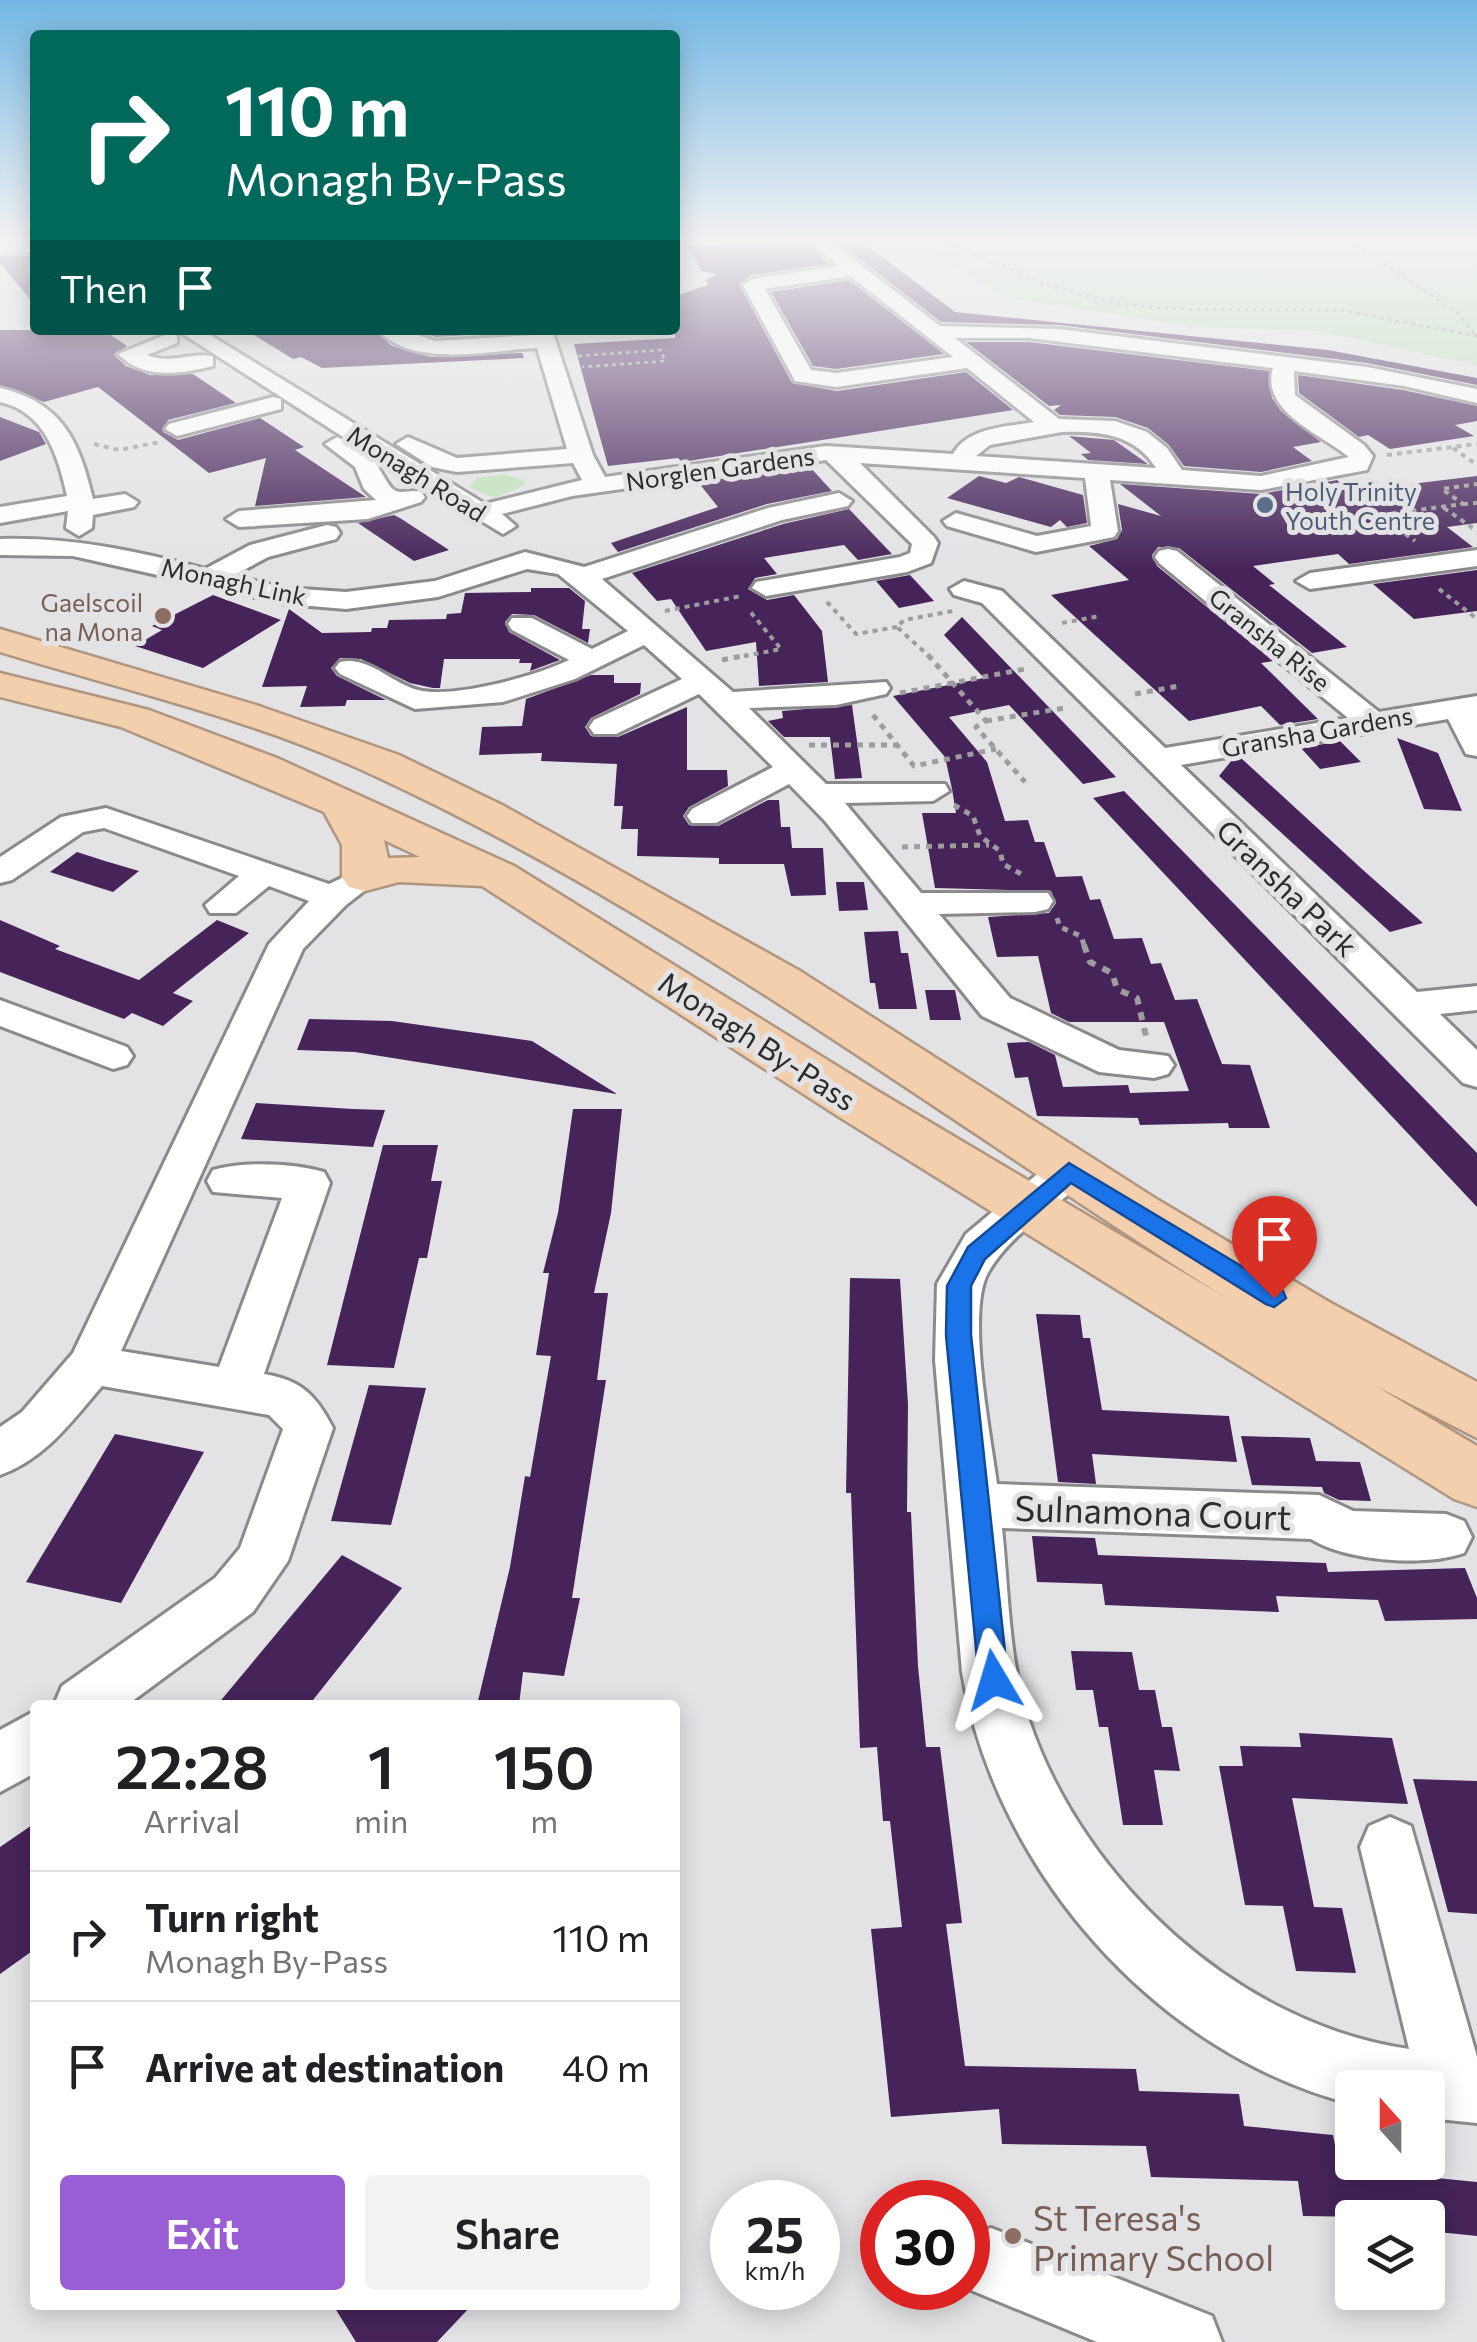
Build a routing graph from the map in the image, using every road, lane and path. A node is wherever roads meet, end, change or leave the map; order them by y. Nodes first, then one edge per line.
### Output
1 (136, 350) edge
2 (192, 350) edge
3 (203, 350) edge
4 (248, 350) edge
5 (549, 350) edge
6 (562, 350) edge
7 (660, 350) edge
8 (788, 350) edge
9 (959, 350) edge
10 (1174, 350) edge
11 (205, 361) junction
12 (972, 361) junction
13 (1286, 364) junction
14 (0, 395) edge
15 (1477, 396) edge
16 (274, 404) junction
17 (1055, 427) junction
18 (177, 429) joint
19 (64, 444) junction
20 (1477, 444) edge
21 (1452, 448) junction
22 (837, 452) junction
23 (581, 455) junction
24 (961, 460) junction
25 (1355, 463) junction
26 (1477, 464) edge
27 (499, 465) junction
28 (1096, 470) junction
29 (809, 472) dead end
30 (1174, 477) junction
31 (439, 478) junction
32 (1477, 484) edge
33 (598, 485) junction
34 (548, 493) junction
35 (0, 497) edge
36 (80, 498) junction
37 (839, 501) dead end
38 (125, 502) dead end
39 (1477, 502) edge
40 (396, 503) junction
41 (1463, 504) junction
42 (1443, 507) junction
43 (1414, 511) junction
44 (482, 512) junction
45 (0, 516) edge
46 (239, 518) dead end
47 (1342, 520) dead end
48 (956, 521) dead end
49 (1477, 530) edge
50 (327, 533) dead end
51 (71, 546) junction
52 (0, 547) edge
53 (1168, 557) dead end
54 (1477, 558) edge
55 (525, 560) junction
56 (1412, 567) junction
57 (581, 577) junction
58 (209, 578) junction
59 (808, 580) junction
60 (1310, 581) dead end
61 (766, 588) joint
62 (964, 589) dead end
63 (280, 595) junction
64 (738, 596) junction
65 (998, 603) junction
66 (242, 618) dead end
67 (1477, 620) edge
68 (653, 622) junction
69 (522, 624) dead end
70 (896, 626) junction
71 (0, 640) edge
72 (591, 660) junction
73 (1059, 662) junction
74 (0, 663) edge
75 (350, 668) dead end
76 (694, 674) junction
77 (952, 683) junction
78 (0, 685) edge
79 (878, 694) junction
80 (1099, 701) junction
81 (728, 704) junction
82 (1468, 706) edge
83 (136, 718) junction
84 (986, 720) junction
85 (1371, 721) junction
86 (605, 727) dead end
87 (898, 745) junction
88 (769, 746) junction
89 (1477, 748) edge
90 (996, 750) junction
91 (1158, 758) junction
92 (792, 770) junction
93 (1025, 782) dead end
94 (933, 790) dead end
95 (817, 794) junction
96 (338, 800) junction
97 (704, 816) dead end
98 (992, 845) dead end
99 (865, 848) junction
100 (0, 872) edge
101 (263, 874) junction
102 (498, 876) junction
103 (349, 887) junction
104 (1035, 900) dead end
105 (913, 904) junction
106 (223, 905) dead end
107 (1477, 998) edge
108 (1408, 1005) junction
109 (5, 1020) edge
110 (112, 1056) dead end
111 (1154, 1065) dead end
112 (1477, 1073) edge
113 (228, 1181) dead end
114 (1049, 1189) junction
115 (91, 1366) junction
116 (236, 1386) junction
117 (1477, 1412) edge
118 (0, 1454) edge
119 (1477, 1479) edge
120 (975, 1504) junction
121 (1446, 1538) dead end
122 (89, 1700) edge
123 (30, 1743) edge
124 (0, 1764) edge
125 (1390, 1847) dead end
126 (1464, 2088) edge
127 (991, 2262) dead end
128 (1186, 2342) edge

1 - 11 street
2 - 11 street, Monagh Road
3 - 31 street, Monagh Road
4 - 31 street, Monagh Road
5 - 23 street
6 - 7 path
8 - 12 street
9 - 12 street
10 - 13 street
11 - 16 street, Monagh Road
12 - 17 street
13 - 15 street
13 - 25 street
14 - 19 street
16 - 18 street
16 - 40 street, Monagh Road
17 - 24 street
17 - 30 street
18 - 19 path
19 - 36 street
20 - 21 path
21 - 25 path
21 - 26 path
22 - 24 street, Norglen Gardens
22 - 33 street, Norglen Gardens
22 - 59 street
23 - 27 street
23 - 33 street
24 - 28 street, Norglen Gardens
25 - 30 street, Norglen Gardens
25 - 43 path
27 - 31 street
27 - 34 street
28 - 30 street, Norglen Gardens
28 - 48 street
29 - 33 street
31 - 40 street
31 - 44 street, Monagh Road
32 - 41 path
33 - 34 street, Norglen Gardens
34 - 44 street, Norglen Gardens
35 - 36 street
36 - 38 street
36 - 45 street
36 - 51 street
37 - 57 street
39 - 41 path
40 - 46 street
41 - 42 path
42 - 43 path
42 - 49 path
43 - 47 path
44 - 55 street, Monagh Road
50 - 58 street
51 - 52 street, Monagh Link
51 - 58 street, Monagh Link
53 - 85 street, Gransha Rise
54 - 56 street
55 - 57 street
55 - 63 street, Monagh Link
56 - 60 street
56 - 67 path
57 - 68 street
58 - 63 street, Monagh Link
59 - 61 street
59 - 70 path
61 - 64 path
62 - 65 street, Gransha Park
63 - 66 street
64 - 68 path
64 - 76 path
65 - 70 path
65 - 73 street, Gransha Park
68 - 72 street
68 - 76 street
69 - 72 street
70 - 77 path
71 - 114 highway, Monagh By-Pass
72 - 75 street
73 - 77 path
73 - 80 street, Gransha Park
74 - 83 highway
76 - 81 street
76 - 86 street
77 - 79 path
77 - 84 path
78 - 83 highway, Monagh By-Pass
79 - 81 street
79 - 87 path
80 - 84 path
80 - 91 street, Gransha Park
81 - 88 street
82 - 85 street, Gransha Gardens
82 - 89 street
83 - 96 highway, Monagh By-Pass
84 - 90 path
85 - 91 street, Gransha Gardens
87 - 88 path
87 - 90 path
88 - 92 street
90 - 93 path
91 - 108 street, Gransha Park
92 - 95 street
92 - 97 street
94 - 95 street
95 - 99 street
96 - 102 highway, Monagh By-Pass
96 - 103 highway
98 - 99 path
99 - 105 street
100 - 101 street
101 - 103 street
101 - 106 street
102 - 103 highway
102 - 114 highway, Monagh By-Pass
103 - 115 street
104 - 105 street
105 - 111 street
107 - 108 street
108 - 112 street, Gransha Park
109 - 110 street
113 - 116 street
114 - 117 highway, Monagh By-Pass
114 - 119 highway, Monagh By-Pass
114 - 120 street
115 - 116 street
115 - 118 street
116 - 122 street
120 - 121 street, Sulnamona Court
120 - 126 street
123 - 124 street
125 - 126 street
127 - 128 street

